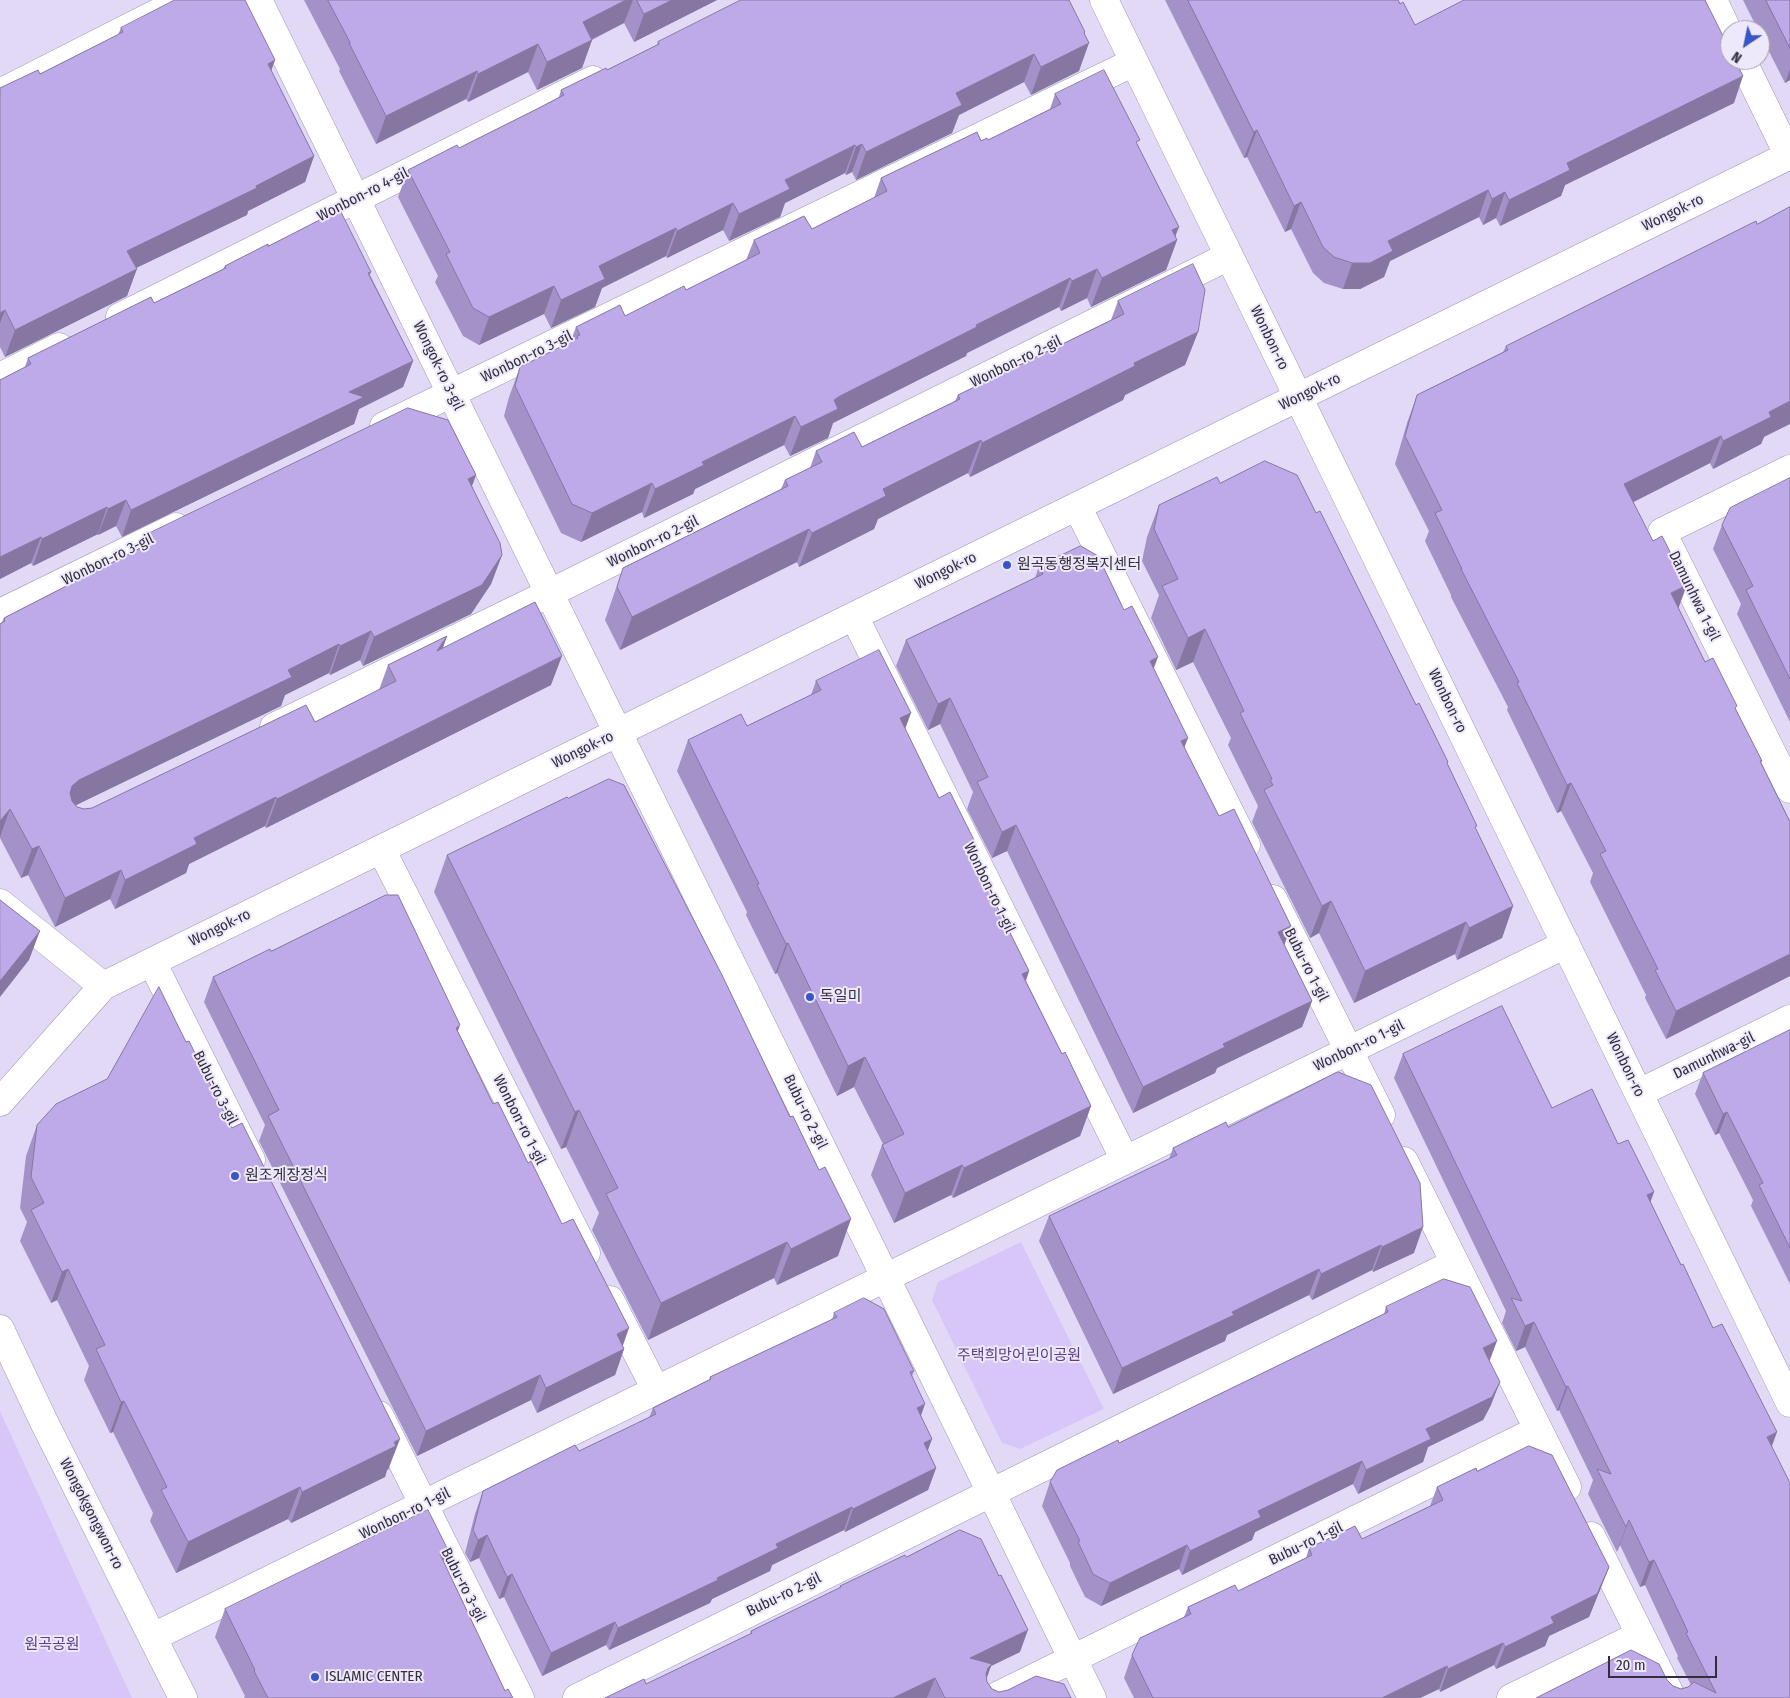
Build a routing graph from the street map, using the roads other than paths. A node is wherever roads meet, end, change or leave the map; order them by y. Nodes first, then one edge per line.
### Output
1 (184, 0) edge
2 (258, 0) edge
3 (1104, 0) edge
4 (1712, 0) edge
5 (1722, 20) edge
6 (1134, 62) junction
7 (1747, 70) edge
8 (611, 71) edge
9 (0, 94) edge
10 (1789, 156) edge
11 (356, 199) junction
12 (1229, 256) junction
13 (0, 377) edge
14 (452, 393) junction
15 (1298, 398) junction
16 (363, 436) edge
17 (1790, 469) edge
18 (1077, 506) junction
19 (195, 518) edge
20 (550, 594) junction
21 (0, 613) edge
22 (854, 616) junction
23 (618, 732) junction
24 (254, 736) edge
25 (1790, 789) edge
26 (381, 849) junction
27 (0, 903) edge
28 (1566, 944) junction
29 (152, 962) junction
30 (103, 986) junction
31 (1790, 1019) edge
32 (1349, 1050) junction
33 (1639, 1093) junction
34 (0, 1102) edge
35 (1125, 1160) junction
36 (263, 1184) edge
37 (1455, 1263) junction
38 (886, 1277) junction
39 (0, 1329) edge
40 (365, 1389) edge
41 (656, 1390) junction
42 (1790, 1403) edge
43 (1538, 1430) junction
44 (992, 1492) junction
45 (423, 1505) junction
46 (1640, 1634) junction
47 (153, 1637) junction
48 (1073, 1659) junction
49 (183, 1698) edge
50 (520, 1698) edge
51 (577, 1698) edge
52 (993, 1698) edge
53 (1092, 1698) edge
54 (1511, 1698) edge
55 (1672, 1698) edge

1 - 9 street
2 - 11 street, Wongok-ro 3-gil
3 - 6 street, Wonbon-ro
4 - 5 street
6 - 12 street, Wonbon-ro
6 - 14 street, Wonbon-ro 3-gil
7 - 10 street
8 - 11 street, Wonbon-ro 4-gil
10 - 15 street, Wongok-ro
11 - 13 street, Wonbon-ro 4-gil
11 - 14 street, Wongok-ro 3-gil
12 - 15 street, Wonbon-ro
12 - 20 street, Wonbon-ro 2-gil
14 - 16 street, Wonbon-ro 3-gil
14 - 20 street, Wongok-ro 3-gil
15 - 18 street, Wongok-ro
15 - 28 street, Wonbon-ro
17 - 25 street, Damunhwa 1-gil
18 - 22 street, Wongok-ro
18 - 32 street, Bubu-ro 1-gil
19 - 21 street, Wonbon-ro 3-gil
20 - 23 street, Wongok-ro 3-gil
20 - 24 street, Wonbon-ro 2-gil
22 - 23 street, Wongok-ro
22 - 35 street, Wonbon-ro 1-gil
23 - 26 street, Wongok-ro
23 - 38 street, Bubu-ro 2-gil
26 - 29 street, Wongok-ro
26 - 41 street, Wonbon-ro 1-gil
27 - 30 street
28 - 32 street, Wonbon-ro 1-gil
28 - 33 street, Wonbon-ro
29 - 30 street, Wongok-ro
29 - 36 street, Bubu-ro 3-gil
30 - 34 street, Wongok-ro
31 - 33 street, Damunhwa-gil
32 - 35 street, Wonbon-ro 1-gil
32 - 37 street, Bubu-ro 1-gil
33 - 42 street, Wonbon-ro
35 - 38 street, Wonbon-ro 1-gil
37 - 43 street, Bubu-ro 1-gil
37 - 44 street
38 - 41 street, Wonbon-ro 1-gil
38 - 44 street, Bubu-ro 2-gil
39 - 47 street, Wongokgongwon-ro
40 - 45 street, Bubu-ro 3-gil
41 - 45 street, Wonbon-ro 1-gil
43 - 46 street, Bubu-ro 1-gil
43 - 48 street, Bubu-ro 1-gil
44 - 48 street, Bubu-ro 2-gil
44 - 51 street, Bubu-ro 2-gil
45 - 47 street, Wonbon-ro 1-gil
45 - 50 street, Bubu-ro 3-gil
46 - 54 street
46 - 55 street, Bubu-ro 1-gil
47 - 49 street, Wongokgongwon-ro
48 - 52 street
48 - 53 street, Bubu-ro 2-gil

